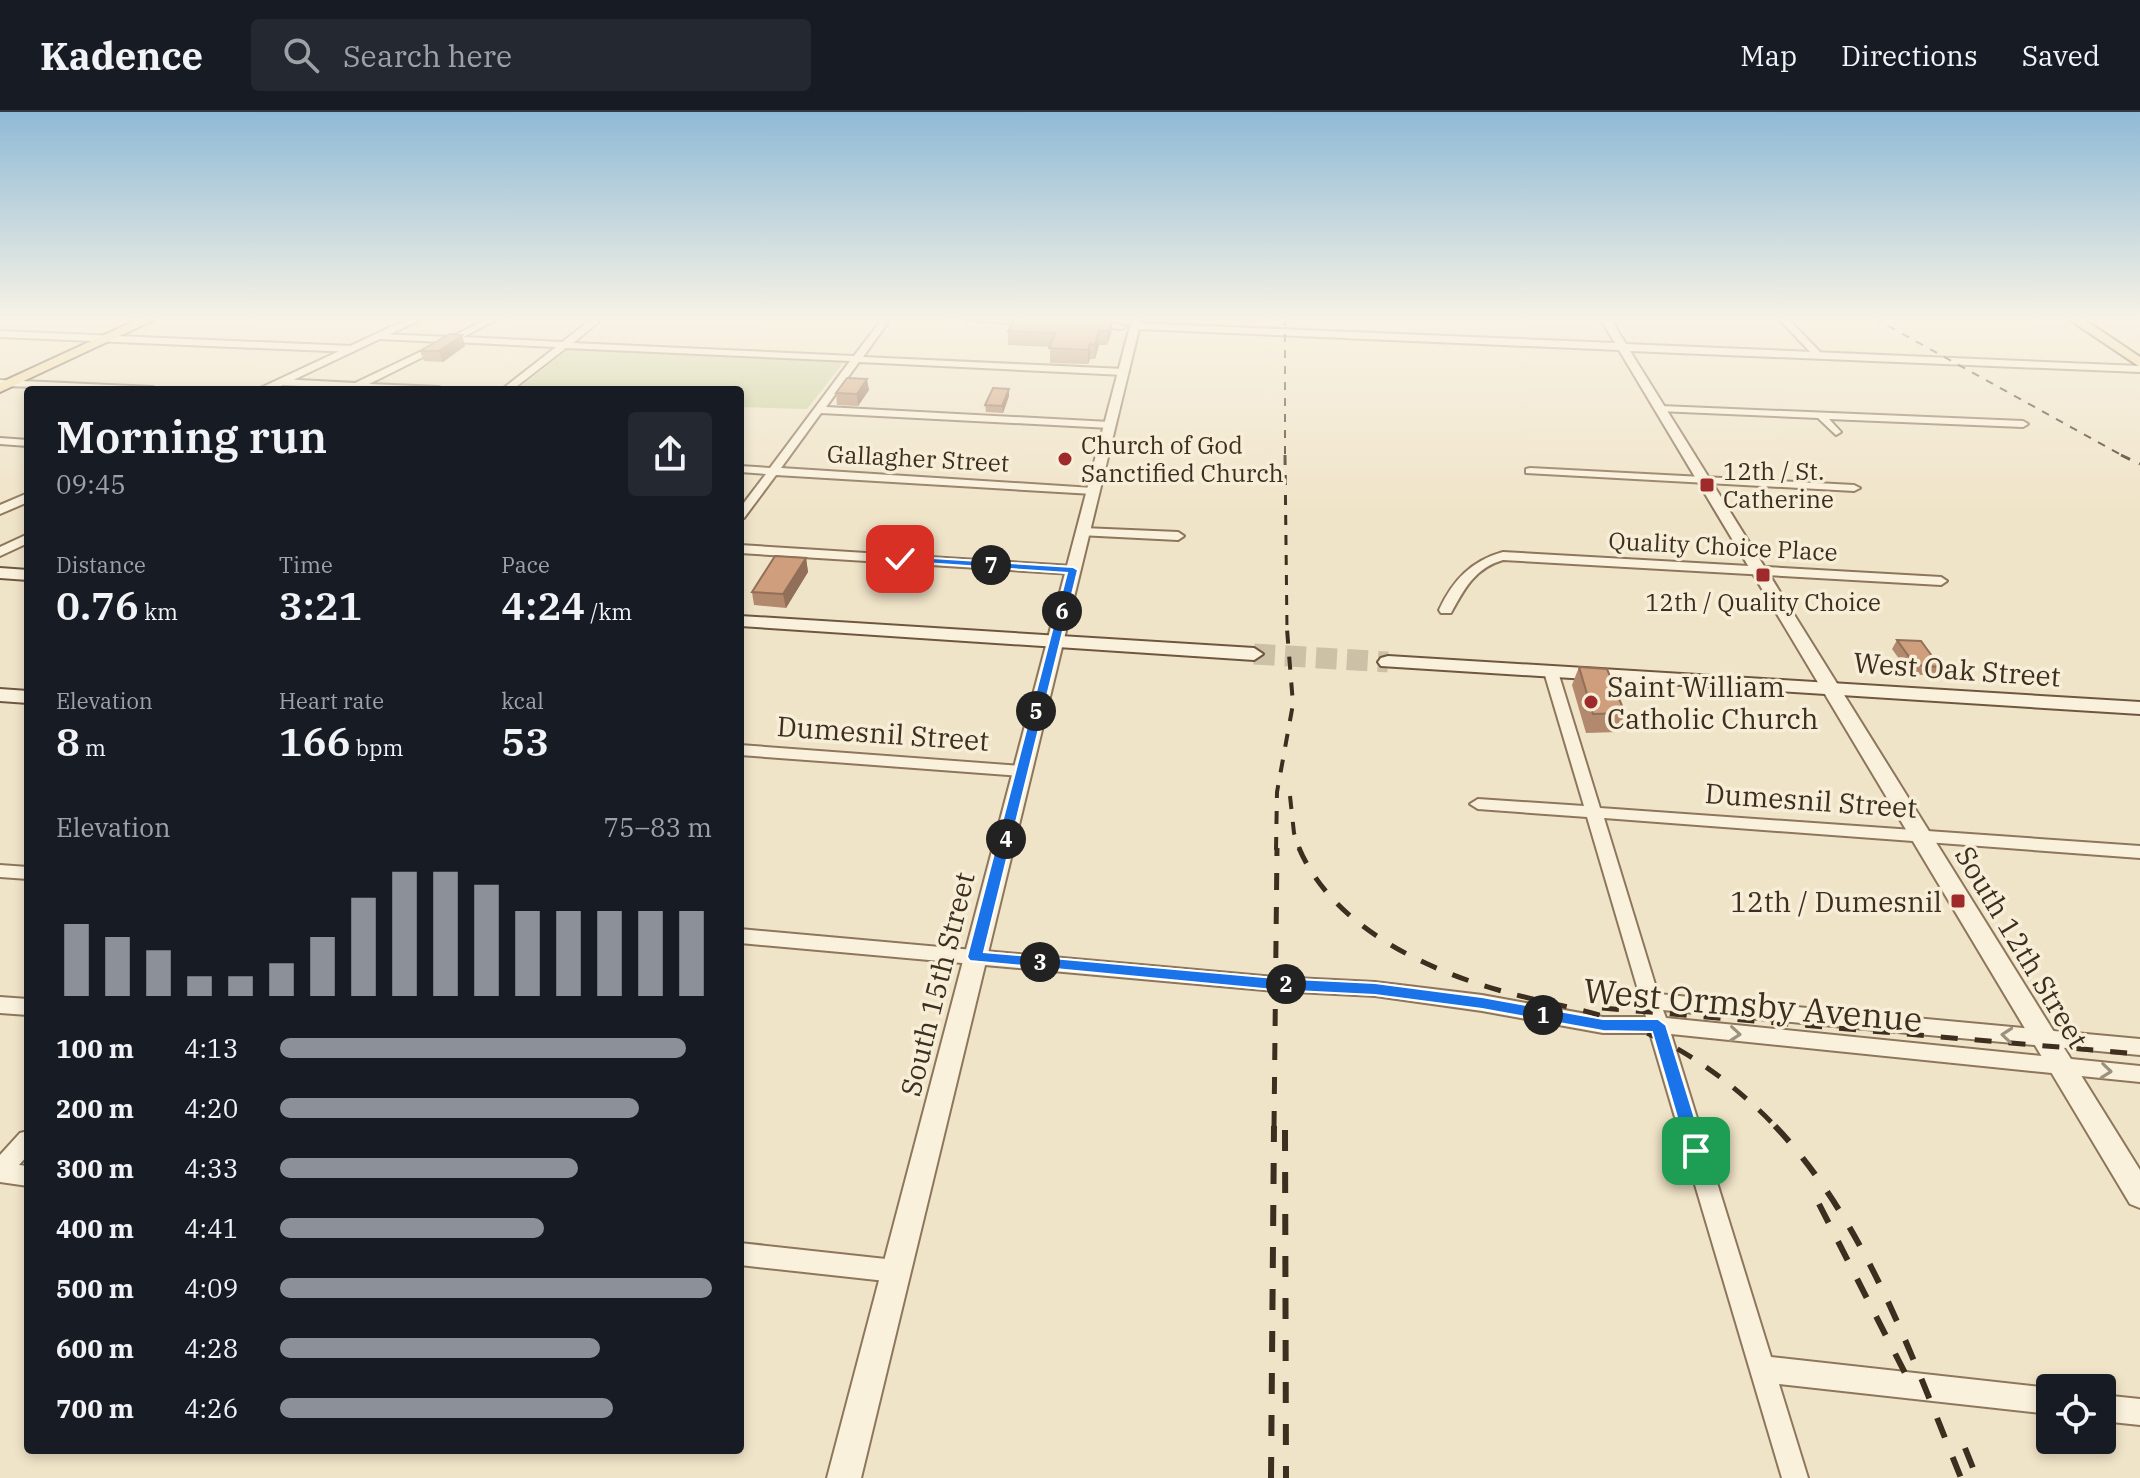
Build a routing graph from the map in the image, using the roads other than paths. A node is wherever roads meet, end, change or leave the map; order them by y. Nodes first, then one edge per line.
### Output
1 (280, 382) joint
2 (840, 382) edge
3 (1121, 382) edge
4 (1644, 382) edge
5 (3, 385) edge
6 (33, 386) edge
7 (271, 386) edge
8 (329, 386) edge
9 (1661, 409) junction
10 (818, 410) junction
11 (1821, 416) junction
12 (2023, 424) dead end
13 (1110, 425) junction
14 (1836, 432) dead end
15 (0, 441) edge
16 (24, 443) edge
17 (744, 469) edge
18 (772, 471) junction
19 (1530, 471) dead end
20 (1704, 480) junction
21 (1854, 488) dead end
22 (1093, 491) junction
23 (24, 500) edge
24 (0, 510) edge
25 (744, 510) edge
26 (1083, 532) junction
27 (1178, 536) dead end
28 (24, 540) edge
29 (744, 549) edge
30 (0, 552) edge
31 (1073, 570) junction
32 (1760, 571) junction
33 (0, 573) edge
34 (24, 575) edge
35 (1941, 581) dead end
36 (1446, 610) dead end
37 (744, 621) edge
38 (1054, 641) junction
39 (1254, 654) tunnel mouth
40 (1388, 662) tunnel mouth
41 (1551, 672) junction
42 (1832, 689) junction
43 (0, 695) edge
44 (24, 697) edge
45 (2140, 708) edge
46 (744, 750) edge
47 (1022, 771) junction
48 (1478, 804) dead end
49 (1593, 813) junction
50 (1918, 834) junction
51 (2140, 852) edge
52 (0, 871) edge
53 (24, 873) edge
54 (744, 936) edge
55 (975, 957) junction
56 (1651, 1001) junction
57 (0, 1005) edge
58 (24, 1007) edge
59 (1658, 1025) junction
60 (2042, 1038) junction
61 (2140, 1047) edge
62 (2058, 1065) junction
63 (2140, 1074) edge
64 (24, 1144) edge
65 (0, 1171) edge
66 (24, 1175) edge
67 (2140, 1195) edge
68 (744, 1254) edge
69 (895, 1271) junction
70 (1762, 1369) junction
71 (2036, 1399) edge
72 (2116, 1409) edge
73 (2140, 1412) edge
74 (844, 1478) edge
75 (1795, 1478) edge

1 - 7 street
1 - 8 street
2 - 10 street
3 - 13 street, South 15th Street
4 - 9 street, South 12th Street
5 - 6 street
9 - 11 street
9 - 20 street, South 12th Street
10 - 13 street
10 - 18 street
11 - 12 street
11 - 14 street
13 - 22 street, South 15th Street
15 - 16 street
17 - 18 street, Gallagher Street
18 - 22 street, Gallagher Street
18 - 25 street
19 - 20 street
20 - 21 street
20 - 32 street, South 12th Street
22 - 26 street, South 15th Street
23 - 24 street
26 - 27 street
26 - 31 street, South 15th Street
28 - 30 street
29 - 31 street
31 - 38 street, South 15th Street
32 - 35 street, Quality Choice Place
32 - 36 street, Quality Choice Place
32 - 42 street, South 12th Street
33 - 34 main road
37 - 38 main road
38 - 39 main road
38 - 47 street, South 15th Street
40 - 41 main road, West Oak Street
41 - 42 main road, West Oak Street
41 - 49 street
42 - 45 main road, West Oak Street
42 - 50 street, South 12th Street
43 - 44 main road
46 - 47 street, Dumesnil Street
47 - 55 street, South 15th Street
48 - 49 street, Dumesnil Street
49 - 50 street, Dumesnil Street
49 - 56 street
50 - 51 street, Dumesnil Street
50 - 60 street, South 12th Street
52 - 53 street
54 - 55 street, West Ormsby Avenue
55 - 59 street, West Ormsby Avenue
55 - 69 street, South 15th Street
56 - 59 street
60 -> 56 street, West Ormsby Avenue
57 - 58 street
59 -> 62 street, West Ormsby Avenue
59 - 70 street
60 - 61 street, West Ormsby Avenue
60 - 62 street, South 12th Street
62 -> 63 street, West Ormsby Avenue
62 - 67 street, South 12th Street
64 - 65 street
65 - 66 street
68 - 69 street
69 - 74 street, South 15th Street
70 - 71 street
70 - 75 street
72 - 73 street

